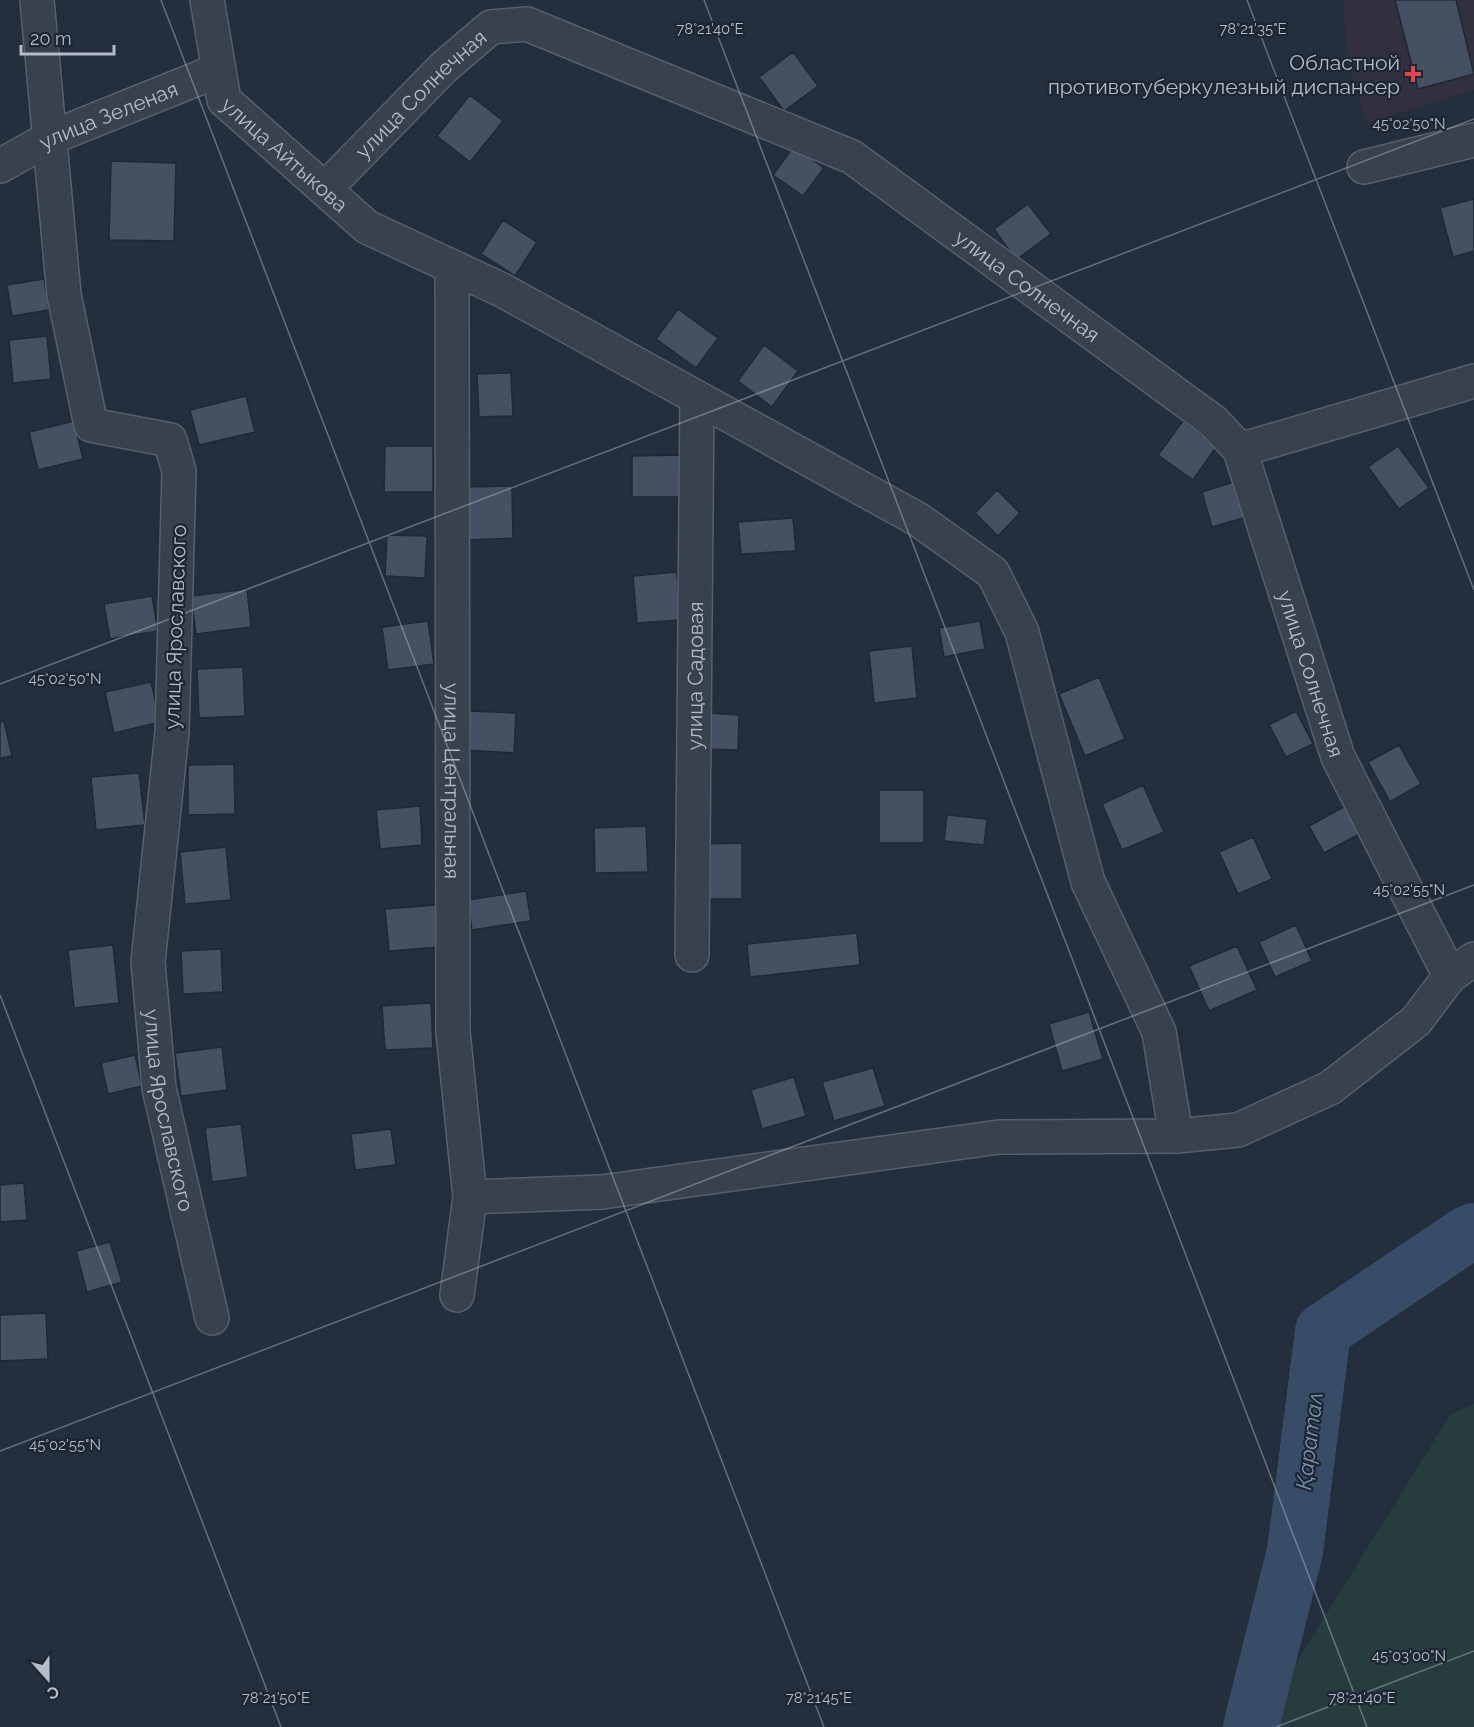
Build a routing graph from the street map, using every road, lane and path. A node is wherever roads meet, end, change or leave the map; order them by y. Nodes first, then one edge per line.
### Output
1 (37, 0) edge
2 (207, 0) edge
3 (219, 70) junction
4 (50, 138) junction
5 (1474, 140) edge
6 (0, 166) edge
7 (1364, 168) dead end
8 (325, 189) junction
9 (452, 267) junction
10 (1474, 381) edge
11 (697, 398) junction
12 (1240, 450) junction
13 (692, 955) dead end
14 (1462, 968) edge
15 (1176, 1136) junction
16 (470, 1197) junction
17 (457, 1295) dead end
18 (212, 1318) dead end

1 - 4 street, улица Ярославского
2 - 3 street, улица Айтыкова
3 - 4 street, улица Зеленая
3 - 8 street, улица Айтыкова
4 - 6 street, улица Зеленая
4 - 18 street, улица Ярославского
5 - 7 street
8 - 9 street, улица Айтыкова
8 - 12 street, улица Солнечная
9 - 11 street, улица Айтыкова
9 - 16 street, улица Центральная
10 - 12 street
11 - 13 street, улица Садовая
11 - 15 street, улица Айтыкова
12 - 14 street, улица Солнечная
14 - 15 street
15 - 16 street
16 - 17 street, улица Центральная

